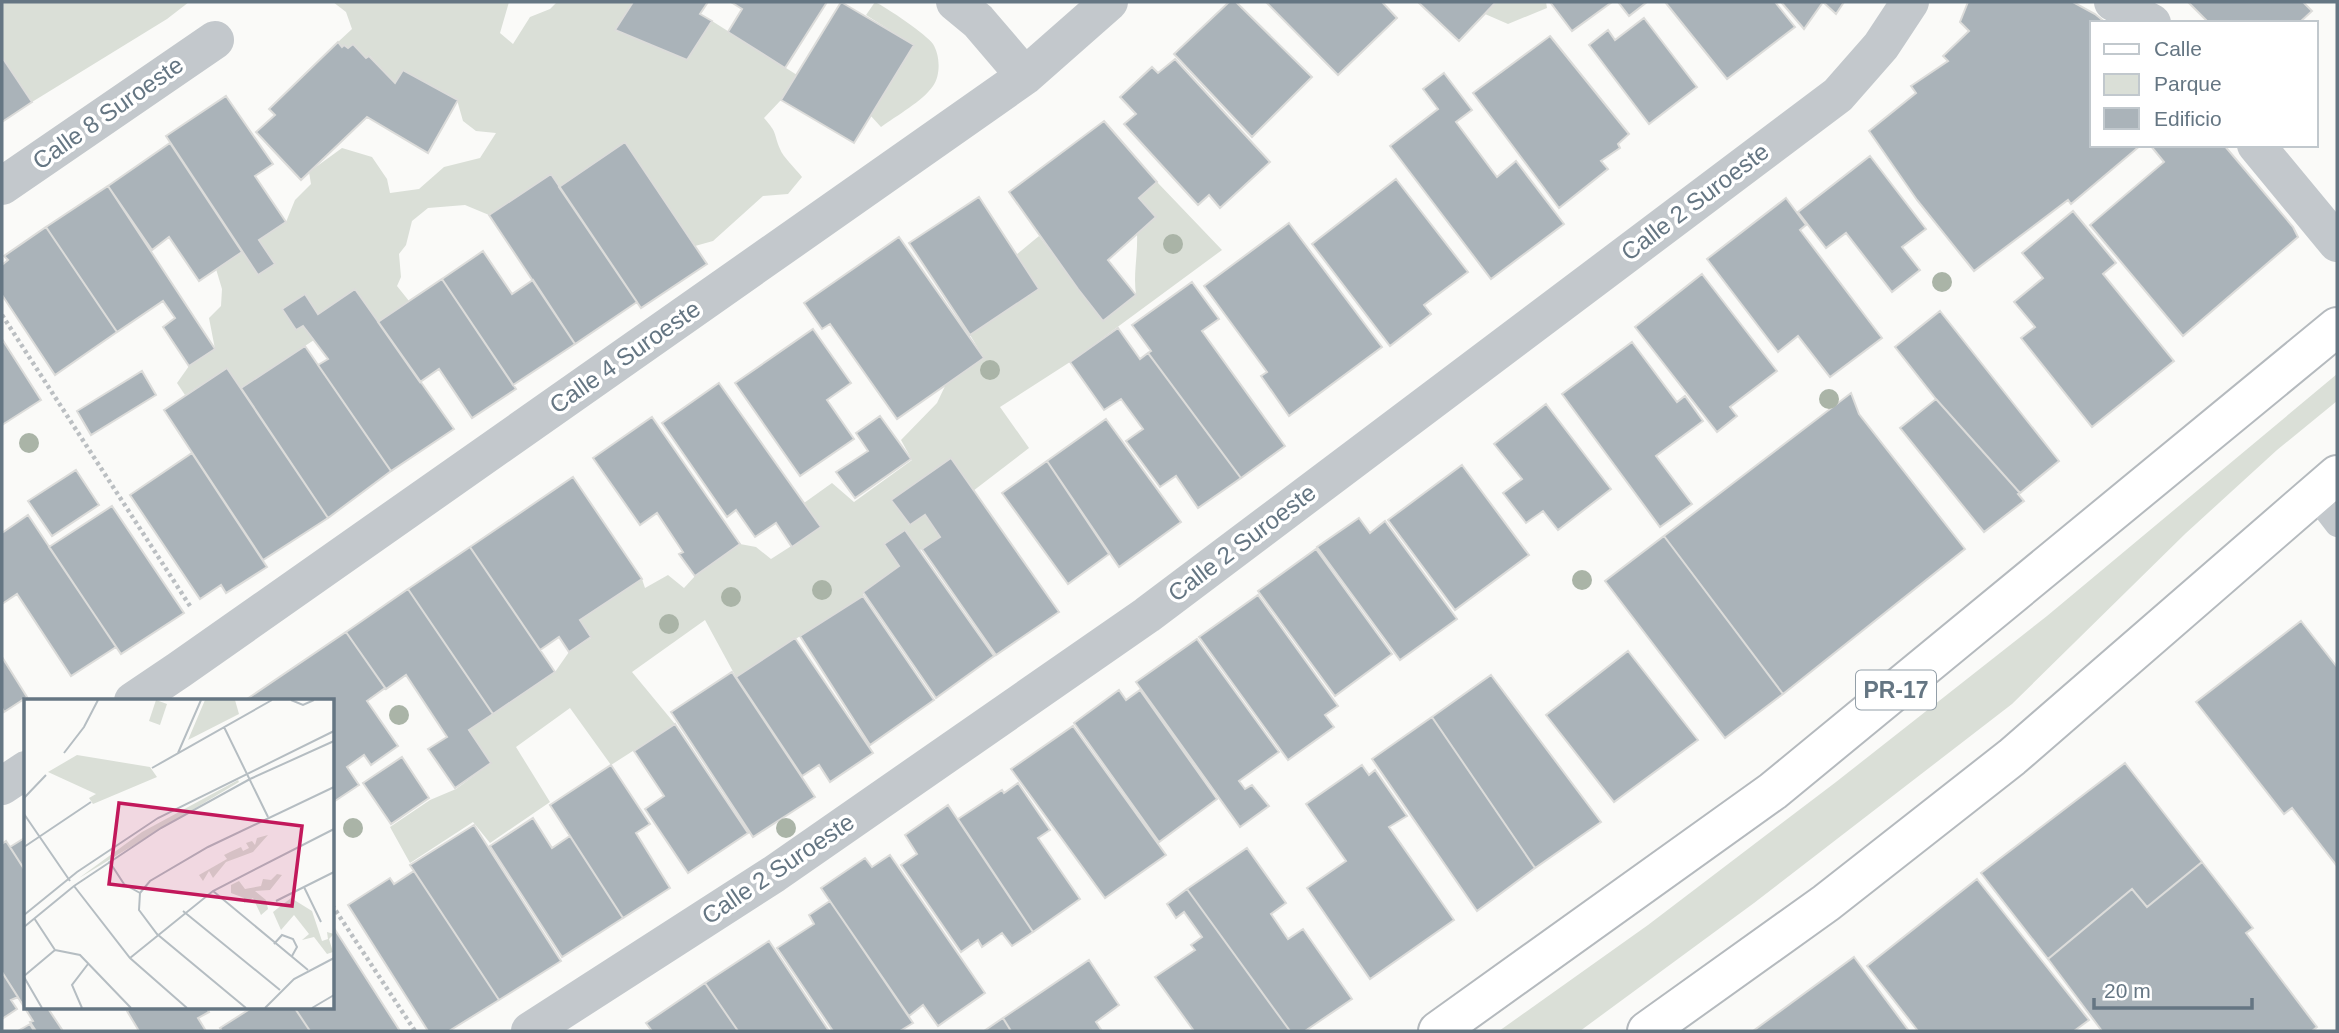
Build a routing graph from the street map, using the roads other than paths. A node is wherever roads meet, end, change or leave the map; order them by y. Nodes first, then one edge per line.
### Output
1 (955, 2) edge
2 (1109, 2) edge
3 (1910, 2) edge
4 (2113, 2) edge
5 (2148, 21) edge
6 (215, 40) dead end
7 (1025, 76) junction
8 (2258, 147) edge
9 (2, 186) edge
10 (2337, 243) edge
11 (2337, 327) edge
12 (2326, 485) edge
13 (2337, 525) edge
14 (136, 699) edge
15 (24, 771) edge
16 (2, 786) edge
17 (530, 1031) edge
18 (1438, 1031) edge
19 (1647, 1031) edge

1 - 7 street
2 - 7 street, Calle 4 Suroeste
3 - 17 street, Calle 2 Suroeste
4 - 5 street
6 - 9 street, Calle 8 Suroeste
7 - 14 street, Calle 4 Suroeste
8 - 10 street
11 - 18 main road, PR-17
12 - 13 lane
12 - 19 main road
15 - 16 street

